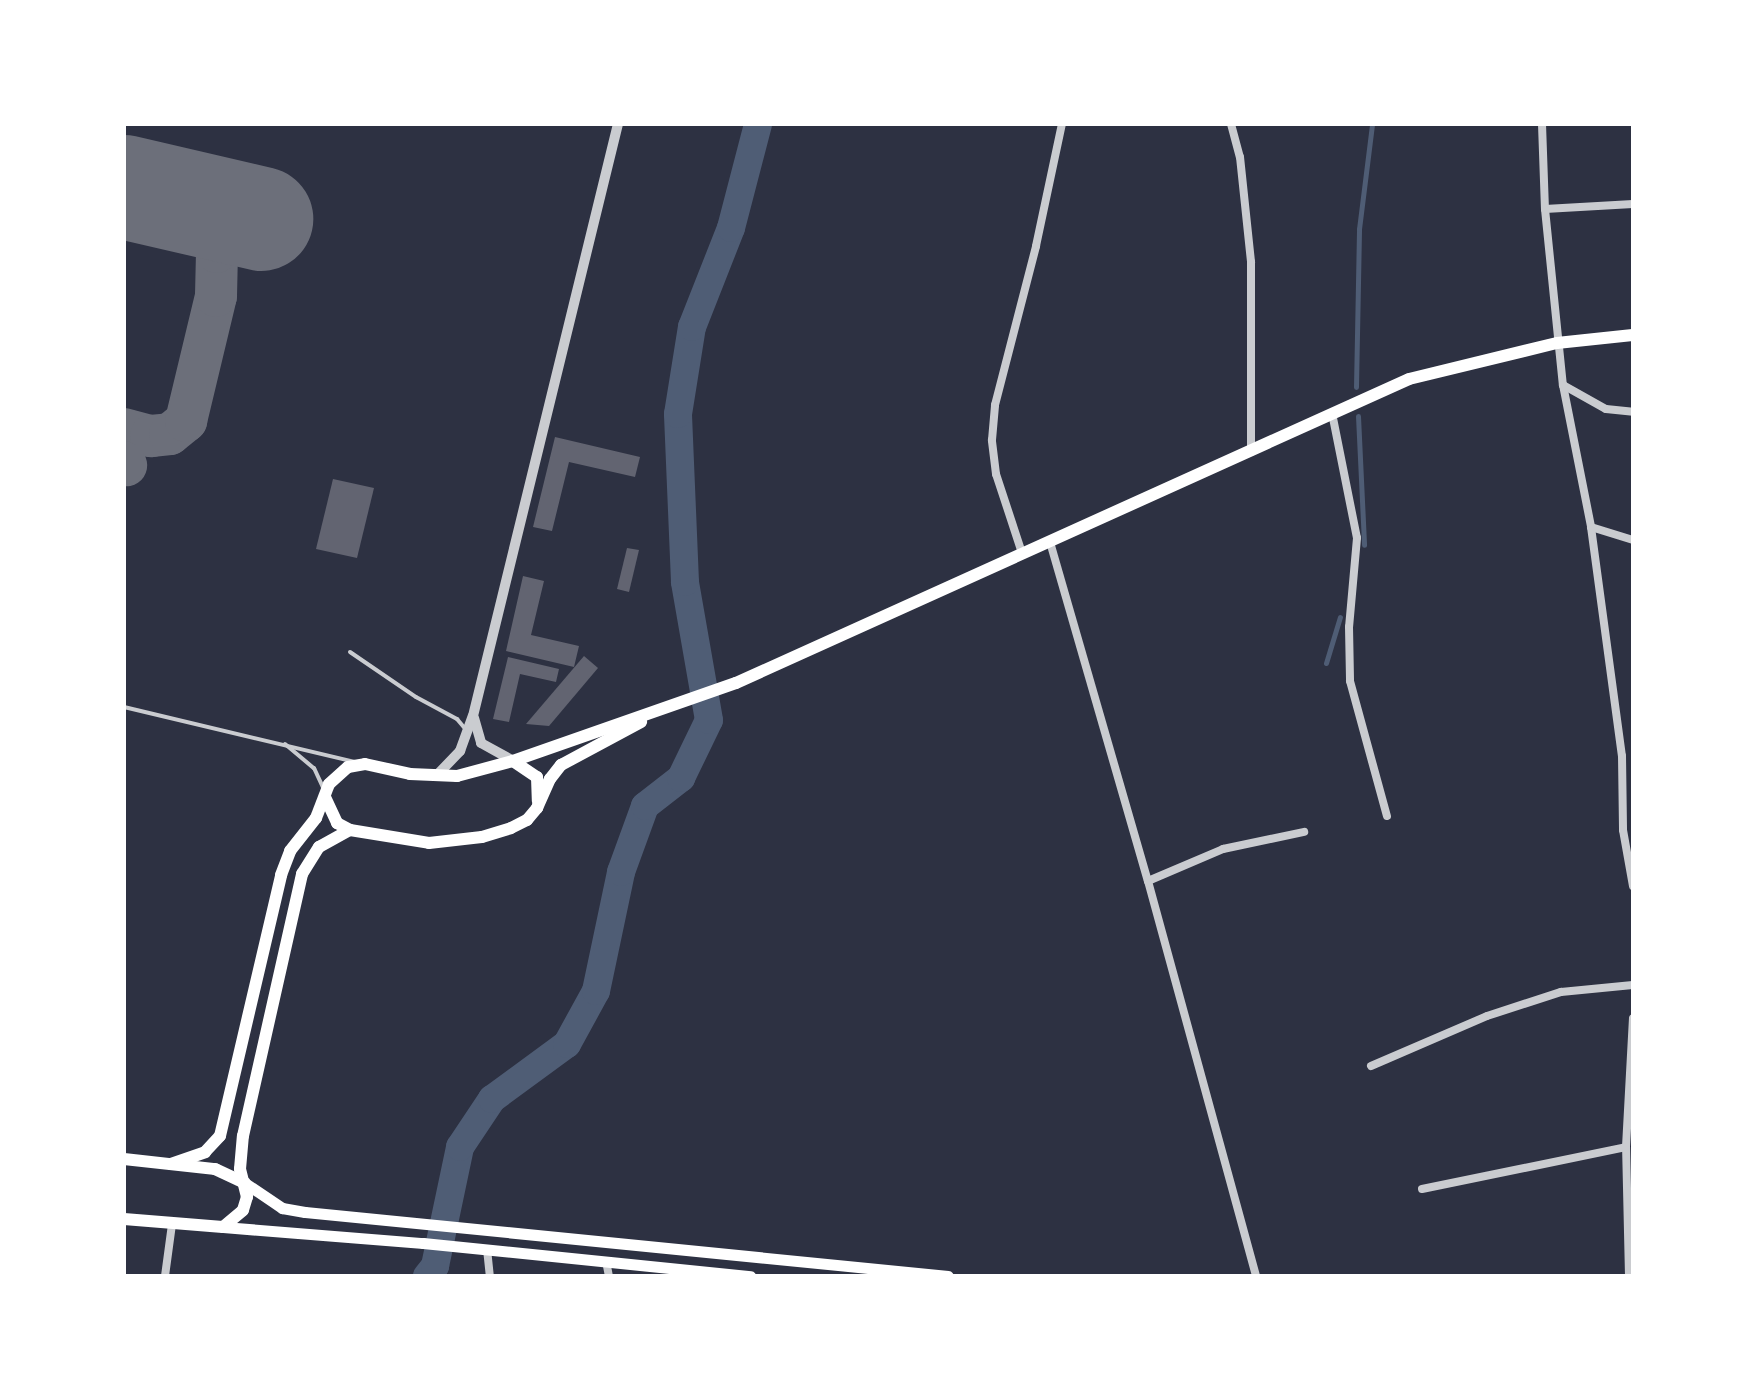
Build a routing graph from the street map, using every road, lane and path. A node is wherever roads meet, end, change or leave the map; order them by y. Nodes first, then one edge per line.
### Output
1 (618, 124) edge
2 (1062, 124) edge
3 (1231, 124) edge
4 (1542, 124) edge
5 (1633, 204) edge
6 (1545, 209) junction
7 (1633, 335) edge
8 (1557, 343) junction
9 (1563, 385) junction
10 (1633, 412) edge
11 (1332, 413) junction
12 (1251, 452) junction
13 (1591, 527) junction
14 (1633, 540) edge
15 (1050, 542) junction
16 (1022, 553) junction
17 (350, 652) dead end
18 (672, 706) junction
19 (124, 707) edge
20 (473, 716) junction
21 (468, 733) junction
22 (283, 742) junction
23 (1622, 756) junction
24 (1633, 756) edge
25 (513, 761) junction
26 (365, 764) junction
27 (436, 776) junction
28 (325, 797) junction
29 (537, 808) junction
30 (1387, 816) dead end
31 (350, 830) junction
32 (1304, 832) dead end
33 (1148, 881) junction
34 (1633, 886) edge
35 (1633, 985) edge
36 (1633, 1018) edge
37 (1371, 1066) dead end
38 (1626, 1147) junction
39 (124, 1159) edge
40 (171, 1164) junction
41 (245, 1183) junction
42 (1422, 1189) dead end
43 (124, 1219) edge
44 (172, 1224) junction
45 (223, 1227) junction
46 (487, 1249) junction
47 (606, 1261) junction
48 (165, 1276) edge
49 (490, 1276) edge
50 (609, 1276) edge
51 (750, 1276) edge
52 (948, 1276) edge
53 (1256, 1276) edge
54 (1629, 1276) edge

1 - 20 street
2 - 16 street
3 - 12 street
4 - 6 street
5 - 6 street
6 - 8 street
7 - 8 main road
8 - 9 street
8 - 11 main road
9 - 10 street
9 - 13 street
11 - 12 main road
11 - 30 street
12 - 15 main road
13 - 14 street
13 - 23 street
15 - 16 main road
15 - 33 street
16 - 18 main road
17 - 21 lane
18 - 25 main road
18 - 29 main road
19 - 22 lane
20 - 21 street
20 - 25 street
21 - 27 street
22 - 26 lane
22 - 28 lane
23 - 24 street
23 - 34 street
25 - 27 main road
25 - 29 main road
26 - 27 main road
26 - 28 main road
28 - 31 main road
28 - 40 main road
29 - 31 main road
31 - 41 main road
32 - 33 street
33 - 53 street
35 - 37 street
36 - 38 street
38 - 42 street
38 - 54 street
39 - 40 main road
40 - 41 main road
41 - 45 main road
41 - 52 main road
43 - 44 main road
44 - 45 main road
44 - 48 street
45 - 46 main road
46 - 47 main road
46 - 49 street
47 - 50 street
47 - 51 main road

